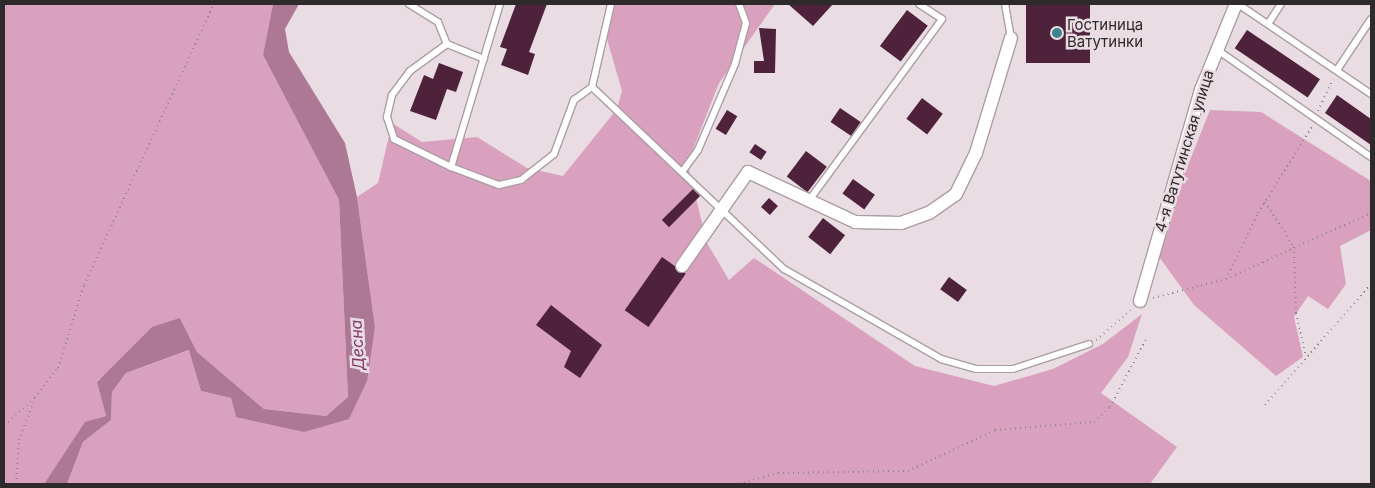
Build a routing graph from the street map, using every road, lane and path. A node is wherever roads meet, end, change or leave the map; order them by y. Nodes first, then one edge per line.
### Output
1 (214, 4) edge
2 (409, 4) edge
3 (500, 4) edge
4 (611, 4) edge
5 (739, 4) edge
6 (920, 4) edge
7 (1005, 4) edge
8 (1237, 4) edge
9 (1281, 4) edge
10 (1371, 19) edge
11 (1268, 24) junction
12 (1011, 38) joint
13 (447, 44) junction
14 (1216, 49) junction
15 (484, 59) junction
16 (1337, 70) junction
17 (592, 87) junction
18 (1371, 94) edge
19 (1315, 118) junction
20 (1371, 157) edge
21 (452, 167) junction
22 (682, 172) junction
23 (810, 199) junction
24 (1265, 202) junction
25 (721, 208) junction
26 (1371, 213) edge
27 (1294, 247) junction
28 (682, 266) dead end
29 (1226, 279) junction
30 (1371, 284) edge
31 (1140, 301) junction
32 (1147, 337) dead end
33 (1089, 344) joint
34 (1306, 357) junction
35 (35, 398) junction
36 (1265, 405) dead end
37 (4, 425) edge
38 (16, 484) edge
39 (739, 484) edge

1 - 35 path
2 - 13 lane
3 - 15 lane
4 - 17 lane
5 - 22 lane
6 - 23 lane
7 - 12 lane
8 - 11 lane
8 - 14 street, 4-я Ватутинская улица
9 - 11 lane
10 - 16 lane
11 - 16 lane
12 - 23 street
13 - 15 lane
13 - 21 lane
14 - 19 lane
14 - 31 street, 4-я Ватутинская улица
15 - 21 lane
16 - 18 lane
16 - 19 path
17 - 21 lane
17 - 22 lane
19 - 20 lane
19 - 24 path
22 - 25 lane
23 - 25 street
24 - 27 path
24 - 29 path
25 - 28 street
25 - 33 lane
26 - 27 path
27 - 29 path
27 - 34 path
29 - 31 path
30 - 34 path
31 - 33 path
32 - 39 path
34 - 36 path
35 - 37 path
35 - 38 path

